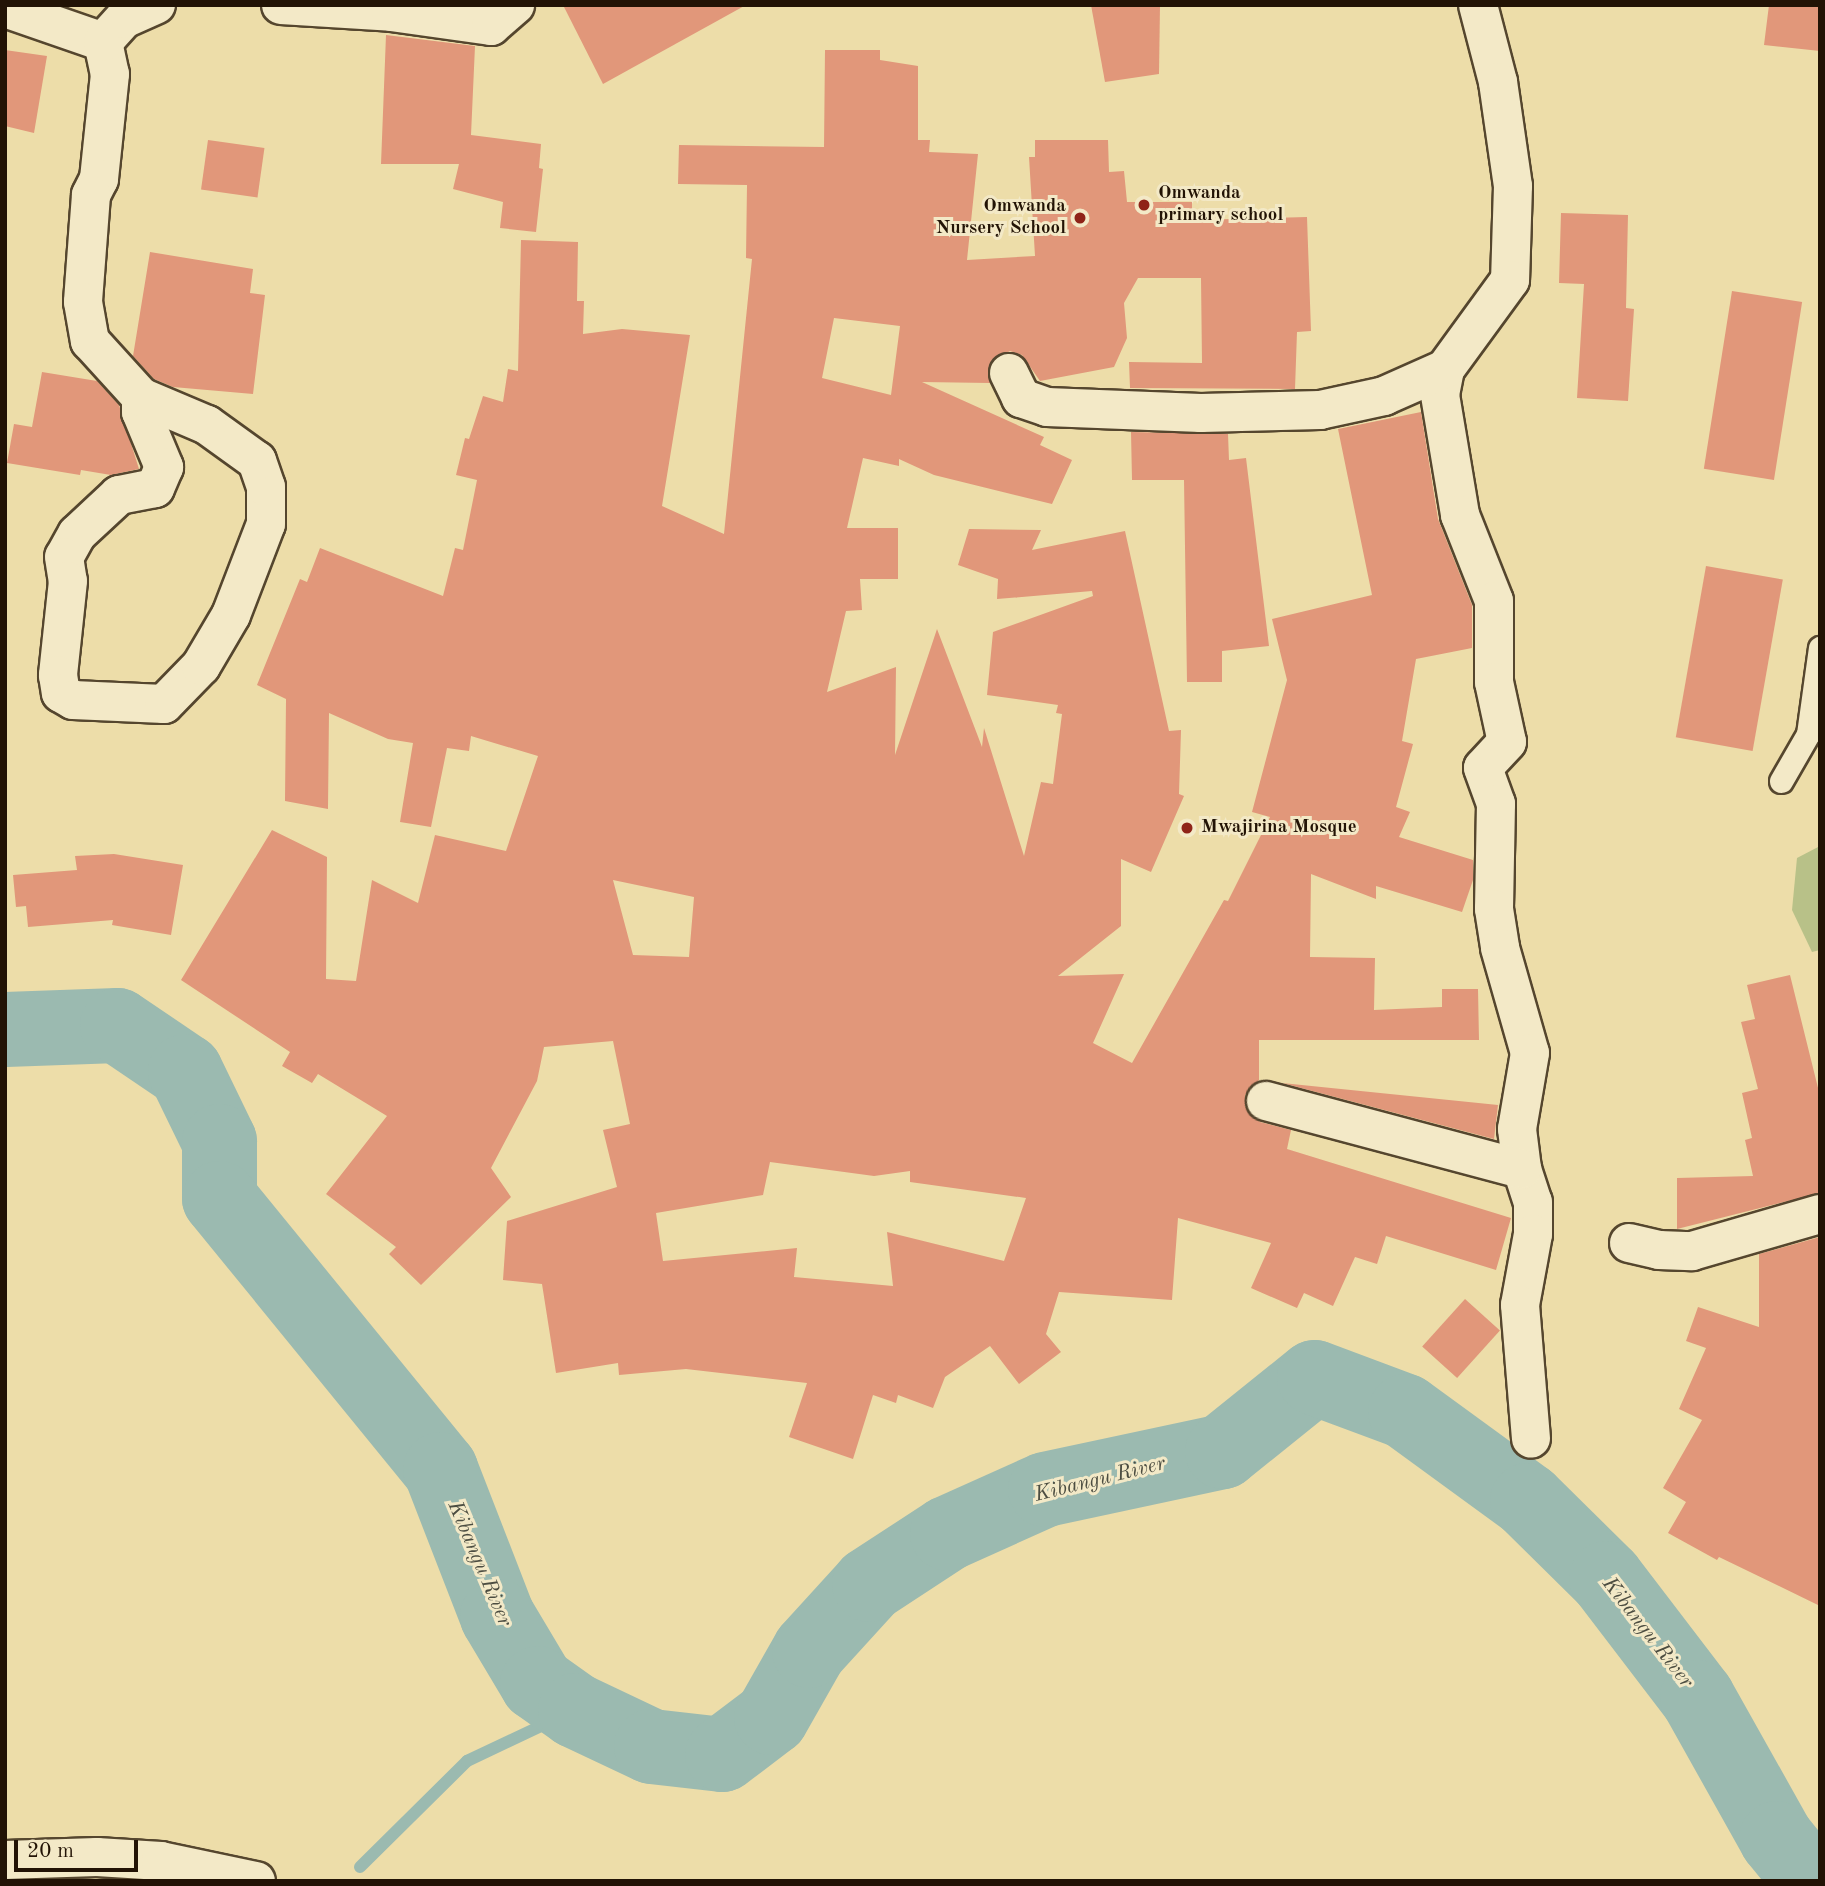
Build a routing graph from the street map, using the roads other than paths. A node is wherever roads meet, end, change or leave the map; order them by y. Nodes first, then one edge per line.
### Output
1 (156, 5) edge
2 (281, 5) edge
3 (515, 5) edge
4 (1478, 5) edge
5 (5, 8) edge
6 (103, 42) junction
7 (1444, 369) junction
8 (1009, 373) dead end
9 (141, 397) junction
10 (1820, 648) edge
11 (1781, 781) dead end
12 (1266, 1101) dead end
13 (1522, 1169) junction
14 (1820, 1214) edge
15 (1629, 1243) dead end
16 (1531, 1439) dead end
17 (5, 1860) edge
18 (256, 1881) edge

1 - 6 street
2 - 3 street
4 - 7 street
5 - 6 street
6 - 9 street
7 - 8 street
7 - 13 street
9 - 9 street
10 - 11 lane
12 - 13 street
13 - 16 street
14 - 15 street
17 - 18 street

